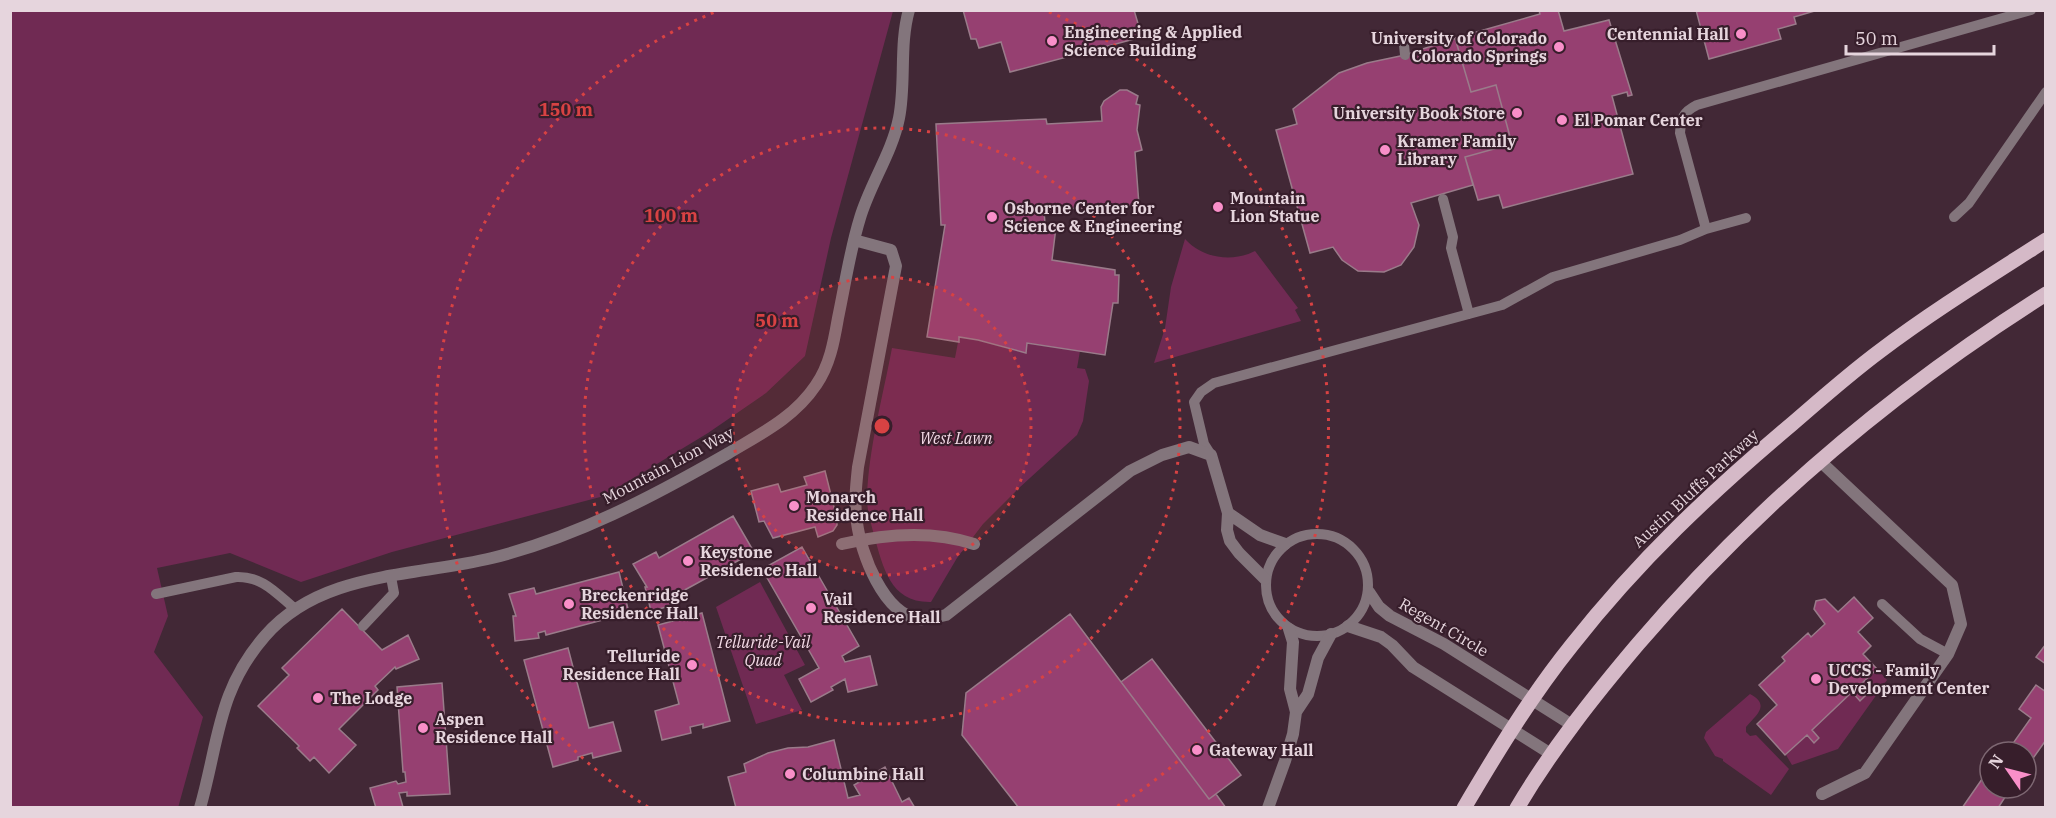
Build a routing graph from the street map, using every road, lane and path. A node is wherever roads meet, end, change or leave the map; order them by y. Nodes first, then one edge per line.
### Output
1 (909, 10) edge
2 (2031, 10) edge
3 (2046, 92) edge
4 (1443, 199) dead end
5 (1954, 217) dead end
6 (1746, 218) dead end
7 (1706, 229) junction
8 (854, 240) junction
9 (2046, 240) edge
10 (2046, 294) edge
11 (1469, 314) junction
12 (1211, 455) junction
13 (1820, 461) junction
14 (1228, 513) junction
15 (861, 540) junction
16 (842, 544) dead end
17 (974, 544) dead end
18 (1285, 544) junction
19 (391, 577) junction
20 (1266, 579) junction
21 (1369, 592) junction
22 (156, 594) dead end
23 (1882, 604) dead end
24 (294, 608) junction
25 (1348, 626) junction
26 (363, 627) dead end
27 (1289, 629) junction
28 (1331, 634) junction
29 (1948, 654) junction
30 (1533, 699) junction
31 (1296, 712) junction
32 (1572, 725) junction
33 (1512, 729) junction
34 (1551, 754) junction
35 (1822, 794) dead end
36 (200, 807) edge
37 (1268, 807) edge
38 (1464, 807) edge
39 (1517, 807) edge

1 - 8 street, Mountain Lion Way
2 - 7 lane
3 - 5 lane
4 - 11 lane
6 - 7 lane
7 - 11 lane
8 - 15 street
8 - 19 street, Mountain Lion Way
9 - 30 main road, Austin Bluffs Parkway
10 - 13 main road
11 - 12 lane
12 - 14 street
12 - 15 street
13 - 29 street
13 - 32 main road
14 - 18 street
14 - 20 street
15 - 16 street
15 - 17 street
18 - 20 lane
18 - 21 lane, Regent Circle
19 - 24 street, Mountain Lion Way
19 - 26 lane
20 - 27 lane
21 - 25 lane
21 - 30 street, Regent Circle
22 - 24 lane
23 - 29 lane
24 - 36 street, Mountain Lion Way
25 - 28 lane
25 - 33 street
27 - 28 lane
27 - 31 street
28 - 31 street
29 - 35 street
30 - 32 street, Regent Circle
30 - 33 main road, Austin Bluffs Parkway
31 - 37 street
32 - 34 main road
33 - 34 street
33 - 38 main road, Austin Bluffs Parkway
34 - 39 main road

